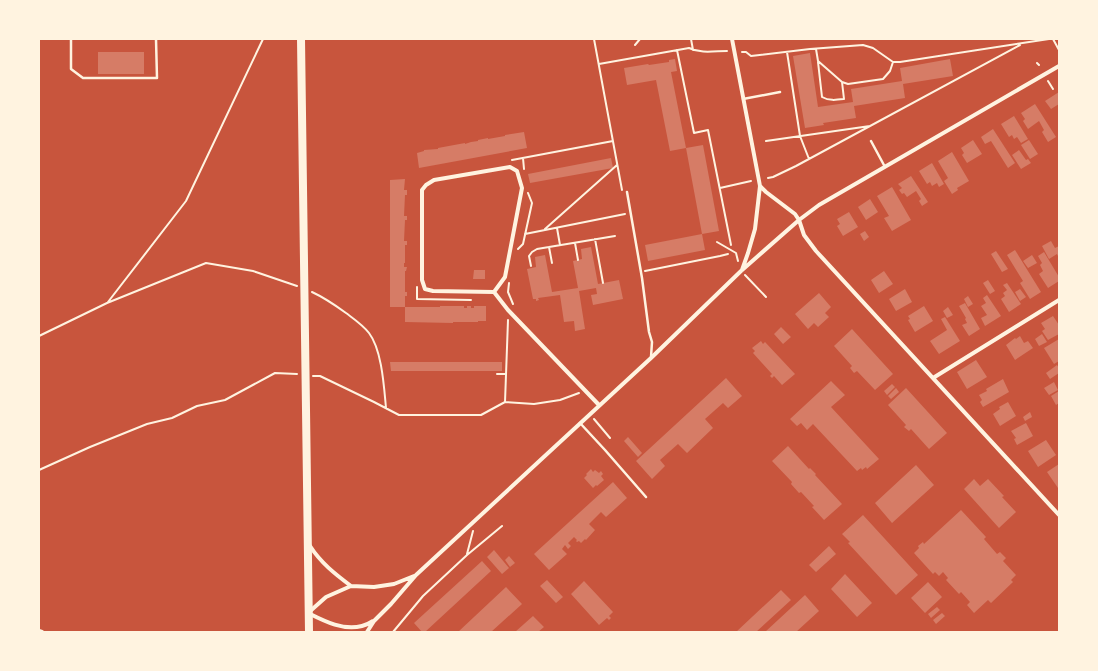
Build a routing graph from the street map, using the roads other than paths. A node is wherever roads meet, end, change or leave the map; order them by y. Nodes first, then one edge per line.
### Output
1 (71, 39) edge
2 (156, 39) edge
3 (302, 39) edge
4 (732, 39) edge
5 (1059, 66) edge
6 (780, 92) dead end
7 (744, 98) junction
8 (871, 141) dead end
9 (885, 167) junction
10 (760, 186) junction
11 (627, 192) dead end
12 (799, 220) junction
13 (742, 271) junction
14 (494, 292) junction
15 (1059, 300) edge
16 (651, 358) junction
17 (933, 378) junction
18 (599, 405) junction
19 (580, 423) junction
20 (646, 497) dead end
21 (1059, 515) edge
22 (308, 542) junction
23 (416, 575) junction
24 (351, 586) junction
25 (308, 613) junction
26 (374, 621) junction
27 (39, 631) edge
28 (42, 632) edge
29 (309, 632) edge
30 (367, 632) edge

1 - 2 lane
3 - 22 main road
4 - 7 street
5 - 9 street
6 - 7 lane
7 - 10 street
8 - 9 lane
9 - 12 street
10 - 12 street
10 - 13 street
11 - 16 lane
12 - 13 street
12 - 17 street
13 - 16 street
14 - 14 street
14 - 18 street
15 - 17 street
16 - 18 street
17 - 21 street
18 - 19 street
19 - 20 lane
19 - 23 street
22 - 24 street
22 - 25 main road
23 - 24 street
23 - 26 street
24 - 25 street
25 - 26 street
25 - 29 main road
26 - 30 street
27 - 28 street

